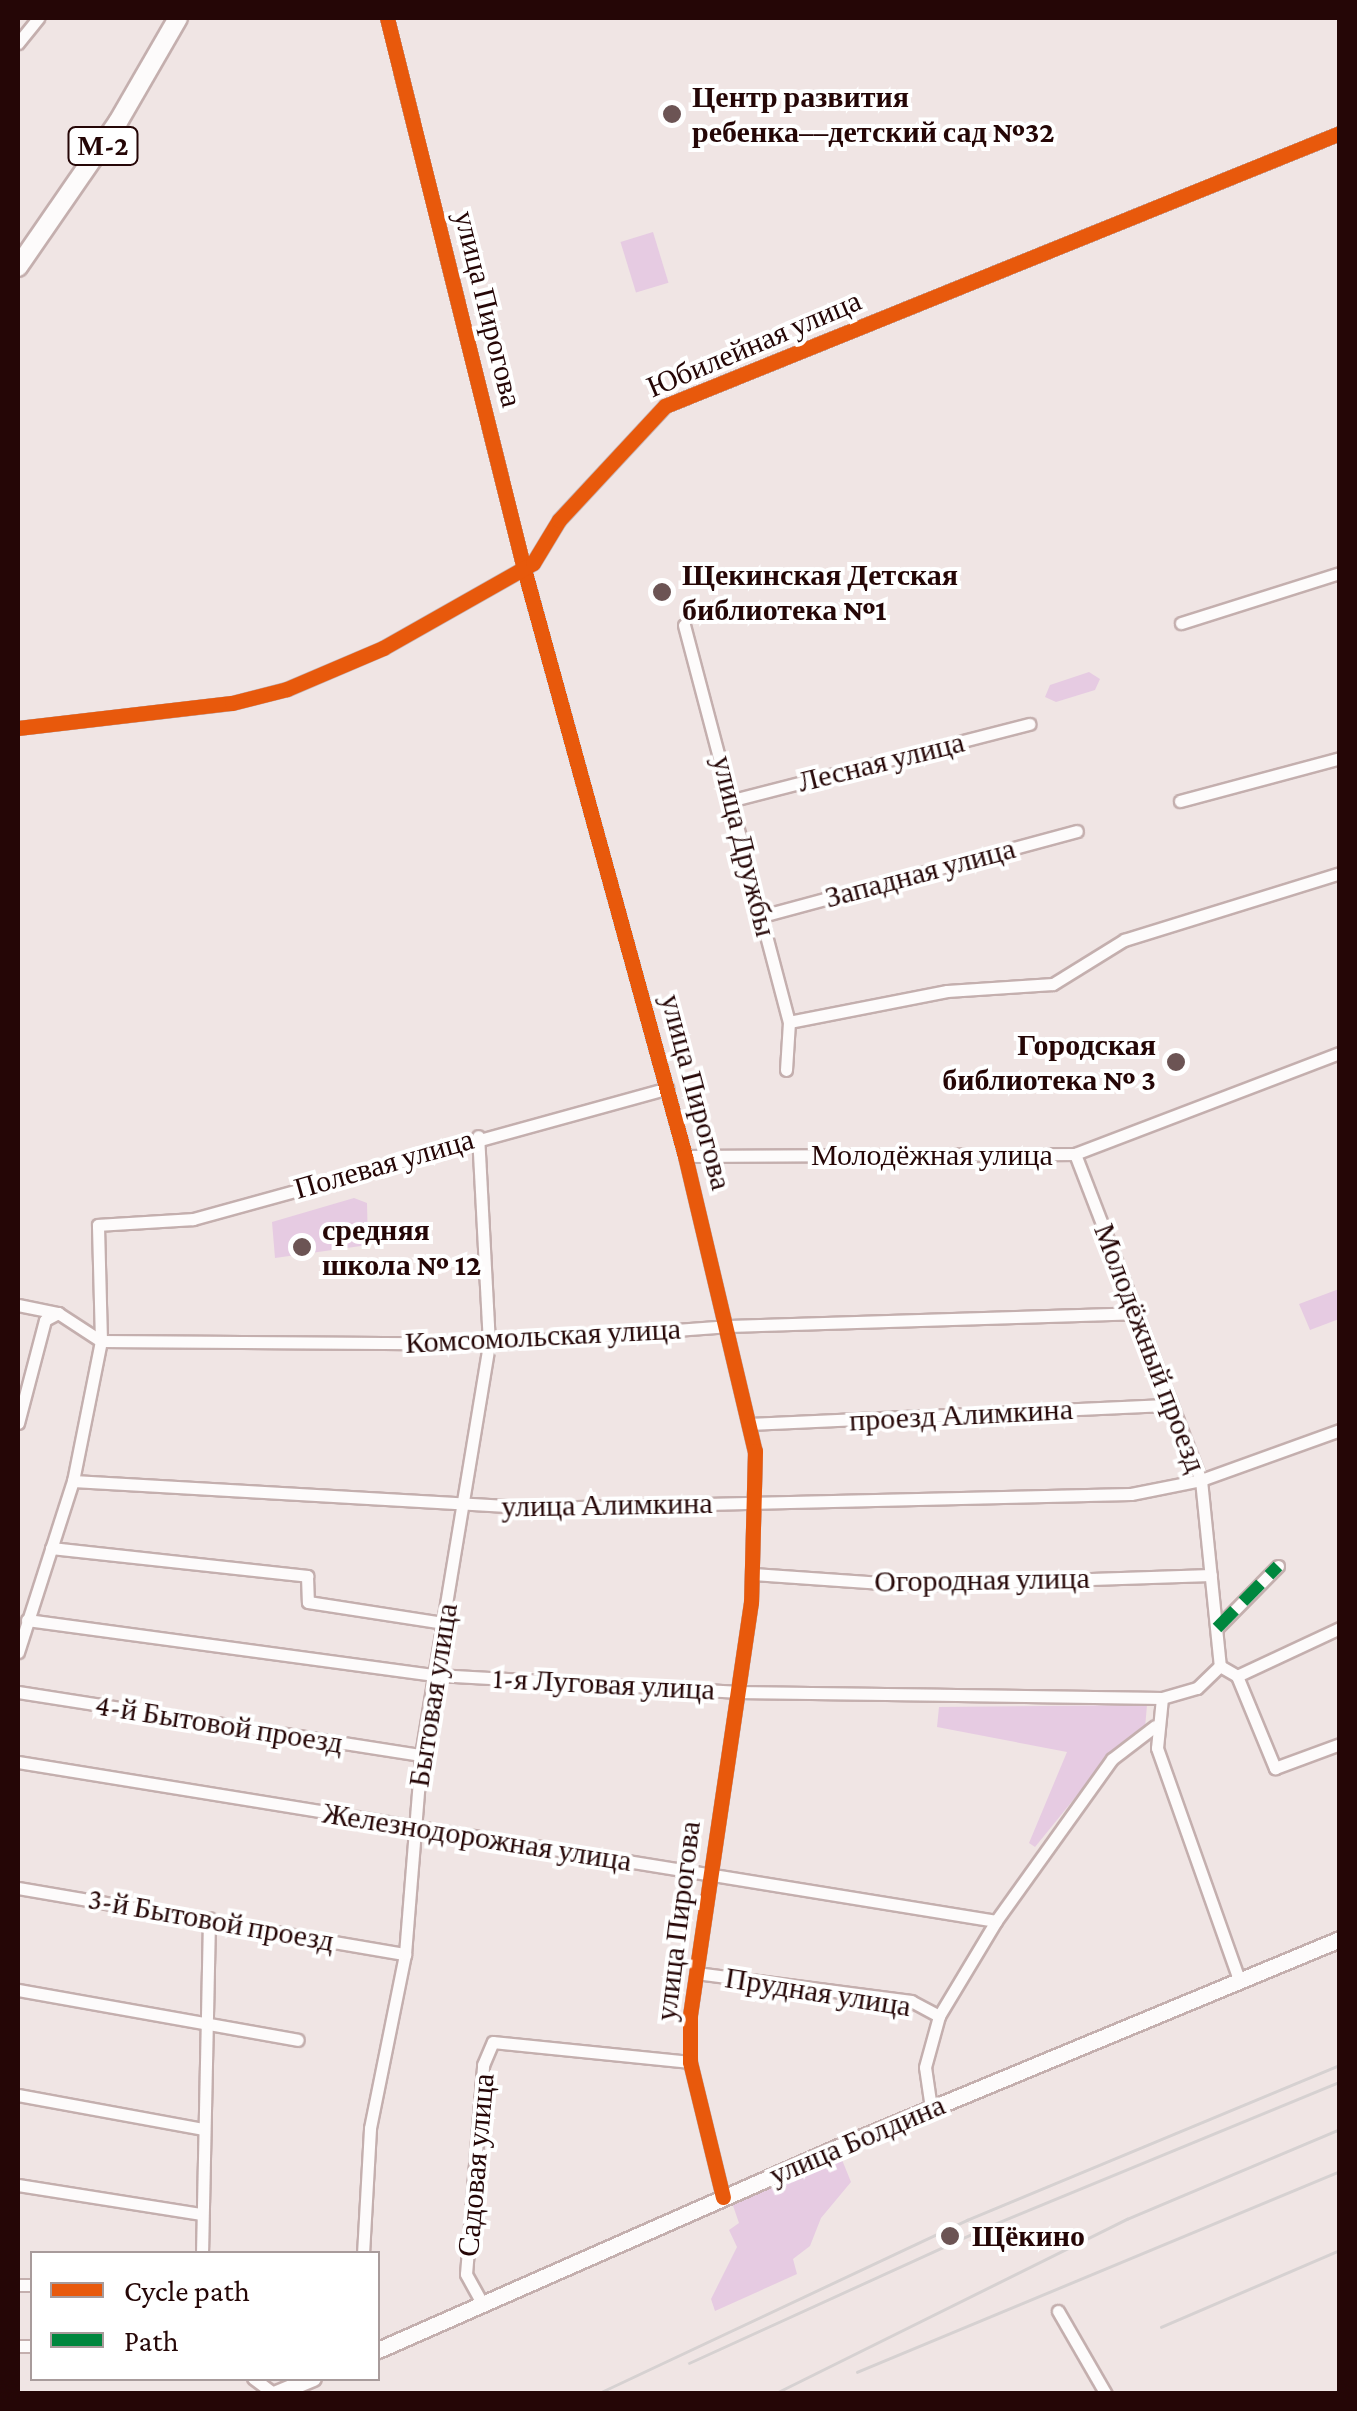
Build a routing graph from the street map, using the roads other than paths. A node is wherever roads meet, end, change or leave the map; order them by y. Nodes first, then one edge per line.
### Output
1 (38, 18) edge
2 (178, 18) edge
3 (387, 18) edge
4 (18, 43) edge
5 (1340, 133) edge
6 (18, 268) edge
7 (524, 568) junction
8 (1340, 574) edge
9 (1181, 623) dead end
10 (684, 625) dead end
11 (1029, 724) dead end
12 (18, 728) edge
13 (1340, 758) edge
14 (732, 800) junction
15 (1180, 801) dead end
16 (1078, 831) dead end
17 (1340, 873) edge
18 (762, 916) junction
19 (789, 1022) junction
20 (1340, 1053) edge
21 (786, 1070) dead end
22 (667, 1088) junction
23 (478, 1136) junction
24 (1075, 1154) junction
25 (686, 1156) junction
26 (18, 1305) edge
27 (58, 1313) junction
28 (1138, 1313) junction
29 (726, 1326) junction
30 (101, 1341) junction
31 (489, 1344) junction
32 (1172, 1405) junction
33 (18, 1423) edge
34 (749, 1424) junction
35 (1340, 1430) edge
36 (73, 1480) junction
37 (1201, 1480) junction
38 (758, 1503) junction
39 (461, 1506) junction
40 (52, 1548) junction
41 (1278, 1566) dead end
42 (753, 1574) junction
43 (1211, 1574) junction
44 (27, 1620) junction
45 (444, 1623) junction
46 (1217, 1628) junction
47 (1340, 1628) edge
48 (18, 1652) edge
49 (1220, 1666) junction
50 (436, 1675) junction
51 (1237, 1676) junction
52 (18, 1692) edge
53 (736, 1692) junction
54 (1162, 1698) junction
55 (1155, 1726) junction
56 (1340, 1744) edge
57 (421, 1756) junction
58 (18, 1762) edge
59 (414, 1825) junction
60 (710, 1876) junction
61 (18, 1888) edge
62 (208, 1918) junction
63 (996, 1921) junction
64 (1340, 1939) edge
65 (405, 1954) junction
66 (696, 1973) junction
67 (1239, 1980) junction
68 (18, 1990) edge
69 (940, 2016) junction
70 (206, 2026) junction
71 (298, 2040) dead end
72 (690, 2062) junction
73 (18, 2094) edge
74 (932, 2108) junction
75 (204, 2129) junction
76 (18, 2185) edge
77 (723, 2197) junction
78 (202, 2214) junction
79 (202, 2251) edge
80 (363, 2251) edge
81 (482, 2303) junction
82 (1058, 2311) dead end
83 (380, 2349) edge
84 (306, 2381) edge
85 (274, 2394) edge
86 (1106, 2394) edge

1 - 4 street
2 - 6 highway, М-2
3 - 7 street, улица Пирогова
5 - 7 street, Юбилейная улица
7 - 12 street, Юбилейная улица
7 - 22 street, улица Пирогова
8 - 9 street
10 - 14 street, улица Дружбы
11 - 14 street, Лесная улица
13 - 15 street
14 - 18 street, улица Дружбы
16 - 18 street, Западная улица
17 - 19 street
18 - 19 street, улица Дружбы
19 - 21 street, улица Дружбы
20 - 24 street, Молодёжная улица
22 - 23 street, Полевая улица
22 - 25 street, улица Пирогова
23 - 30 street, Полевая улица
23 - 31 street, Бытовая улица
24 - 25 street, Молодёжная улица
24 - 28 street, Молодёжный проезд
25 - 29 street, улица Пирогова
26 - 27 street
27 - 30 street
27 - 33 street
28 - 29 street, Комсомольская улица
28 - 32 street, Молодёжный проезд
29 - 31 street, Комсомольская улица
29 - 34 street, улица Пирогова
30 - 31 street, Комсомольская улица
30 - 36 street
31 - 39 street, Бытовая улица
32 - 34 street, проезд Алимкина
32 - 37 street, Молодёжный проезд
34 - 38 street, улица Пирогова
35 - 37 street, улица Алимкина
36 - 39 street, улица Алимкина
36 - 40 street
37 - 38 street, улица Алимкина
37 - 43 street, Молодёжный проезд
38 - 39 street, улица Алимкина
38 - 42 street, улица Пирогова
39 - 45 street, Бытовая улица
40 - 44 street
40 - 45 street
41 - 46 street
42 - 43 street, Огородная улица
42 - 53 street, улица Пирогова
43 - 46 street, Молодёжный проезд
44 - 48 street
44 - 50 street, 1-я Луговая улица
45 - 50 street, Бытовая улица
46 - 49 street, Молодёжный проезд
47 - 51 street
49 - 51 street
49 - 54 street, 1-я Луговая улица
50 - 53 street, 1-я Луговая улица
50 - 57 street, Бытовая улица
51 - 56 street
52 - 57 street, 4-й Бытовой проезд
53 - 54 street, 1-я Луговая улица
53 - 60 street, улица Пирогова
54 - 55 street
55 - 63 street
55 - 67 street
57 - 59 street, Бытовая улица
58 - 59 street, Железнодорожная улица
59 - 60 street, Железнодорожная улица
59 - 65 street, Бытовая улица
60 - 63 street, Железнодорожная улица
60 - 66 street, улица Пирогова
61 - 62 street, 3-й Бытовой проезд
62 - 65 street, 3-й Бытовой проезд
62 - 70 street
63 - 69 street
64 - 67 main road, улица Болдина
65 - 80 street, Бытовая улица
66 - 69 street, Прудная улица
66 - 72 street, улица Пирогова
67 - 74 main road, улица Болдина
68 - 70 street
69 - 74 street
70 - 71 street
70 - 75 street
72 - 77 street, улица Пирогова
72 - 81 street, Садовая улица
73 - 75 street
74 - 77 main road, улица Болдина
75 - 78 street
76 - 78 street
77 - 81 main road, улица Болдина
78 - 79 street
81 - 83 main road, улица Болдина
82 - 86 street
84 - 85 main road

